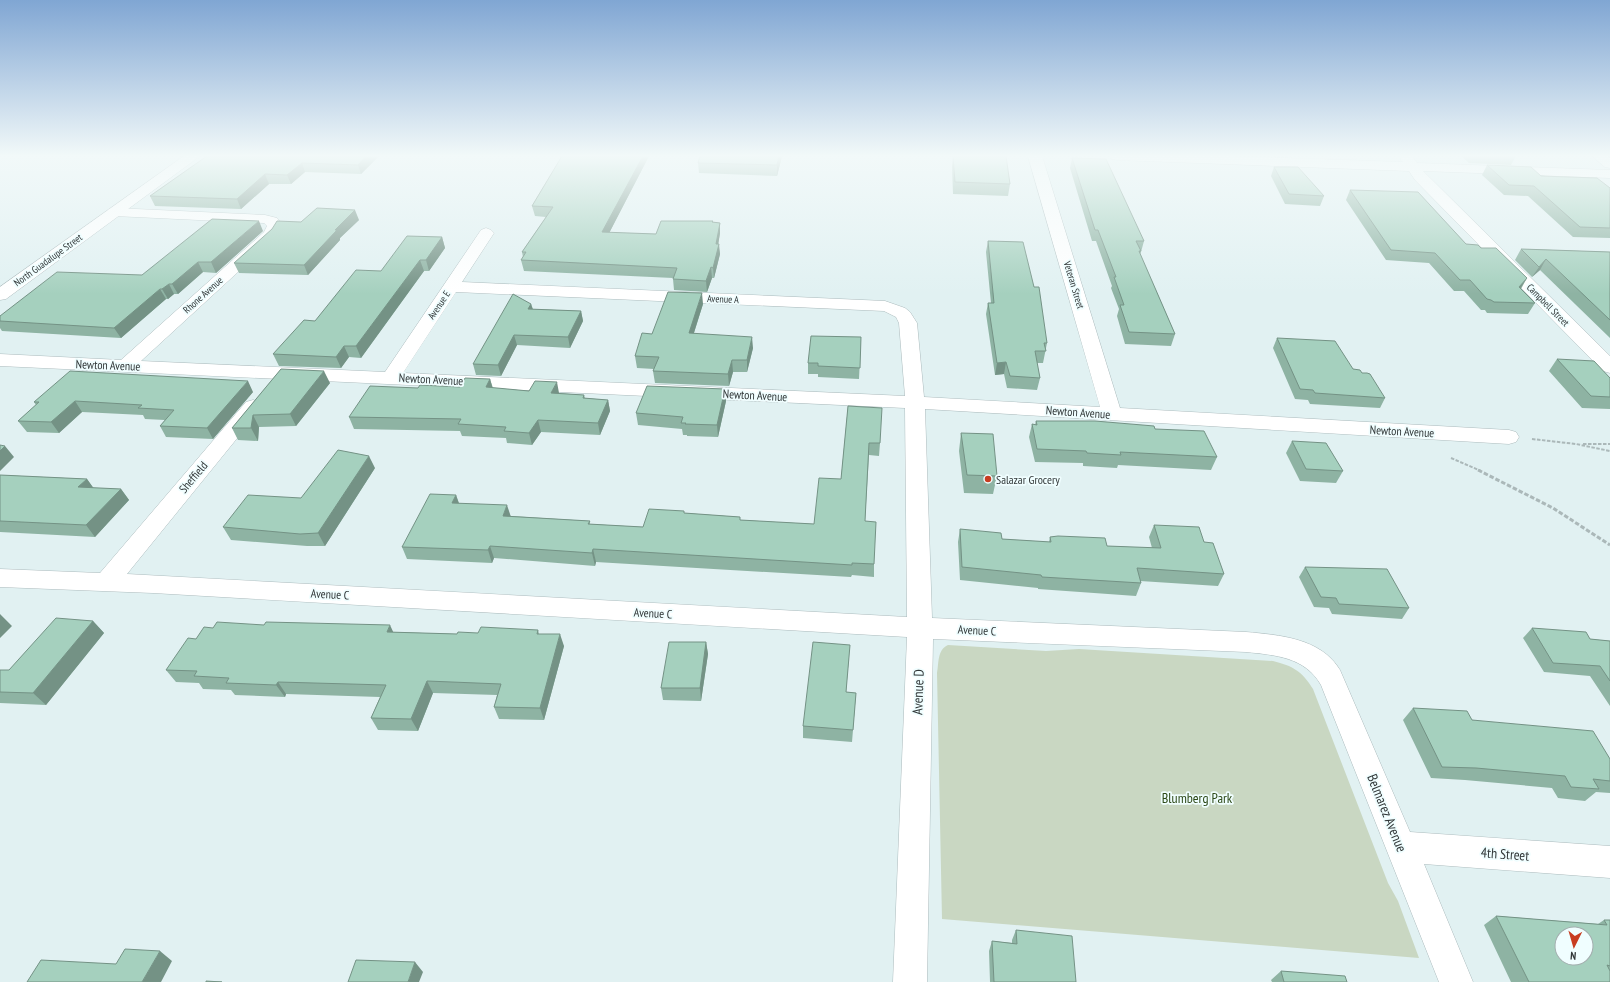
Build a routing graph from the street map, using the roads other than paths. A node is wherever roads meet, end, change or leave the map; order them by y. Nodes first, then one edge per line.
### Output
1 (128, 202) edge
2 (1049, 202) edge
3 (1445, 202) edge
4 (114, 212) junction
5 (486, 232) dead end
6 (451, 287) junction
7 (0, 295) edge
8 (0, 360) edge
9 (126, 365) junction
10 (1610, 367) edge
11 (281, 373) junction
12 (391, 377) junction
13 (915, 402) junction
14 (1112, 414) junction
15 (1509, 437) road end
16 (0, 578) edge
17 (106, 582) junction
18 (920, 628) junction
19 (1305, 653) joint
20 (1400, 847) junction
21 (1610, 862) edge
22 (910, 982) edge
23 (1456, 982) edge

1 - 4 street, North Guadalupe Street
2 - 14 street, Veteran Street
3 - 10 street, Campbell Street
4 - 7 street, North Guadalupe Street
4 - 9 street, Rhone Avenue
5 - 6 street, Avenue E
6 - 12 street, Avenue E
6 - 13 street, Avenue A
8 - 9 street, Newton Avenue
9 - 11 street, Newton Avenue
11 - 12 street, Newton Avenue
11 - 17 street, Sheffield
12 - 13 street, Newton Avenue
13 - 14 street, Newton Avenue
13 - 18 street, Avenue D
14 - 15 street, Newton Avenue
16 - 17 street, Avenue C
17 - 18 street, Avenue C
18 - 19 street, Avenue C
18 - 22 street, Avenue D
19 - 20 street, Belmarez Avenue
20 - 21 street, 4th Street
20 - 23 street, Belmarez Avenue

